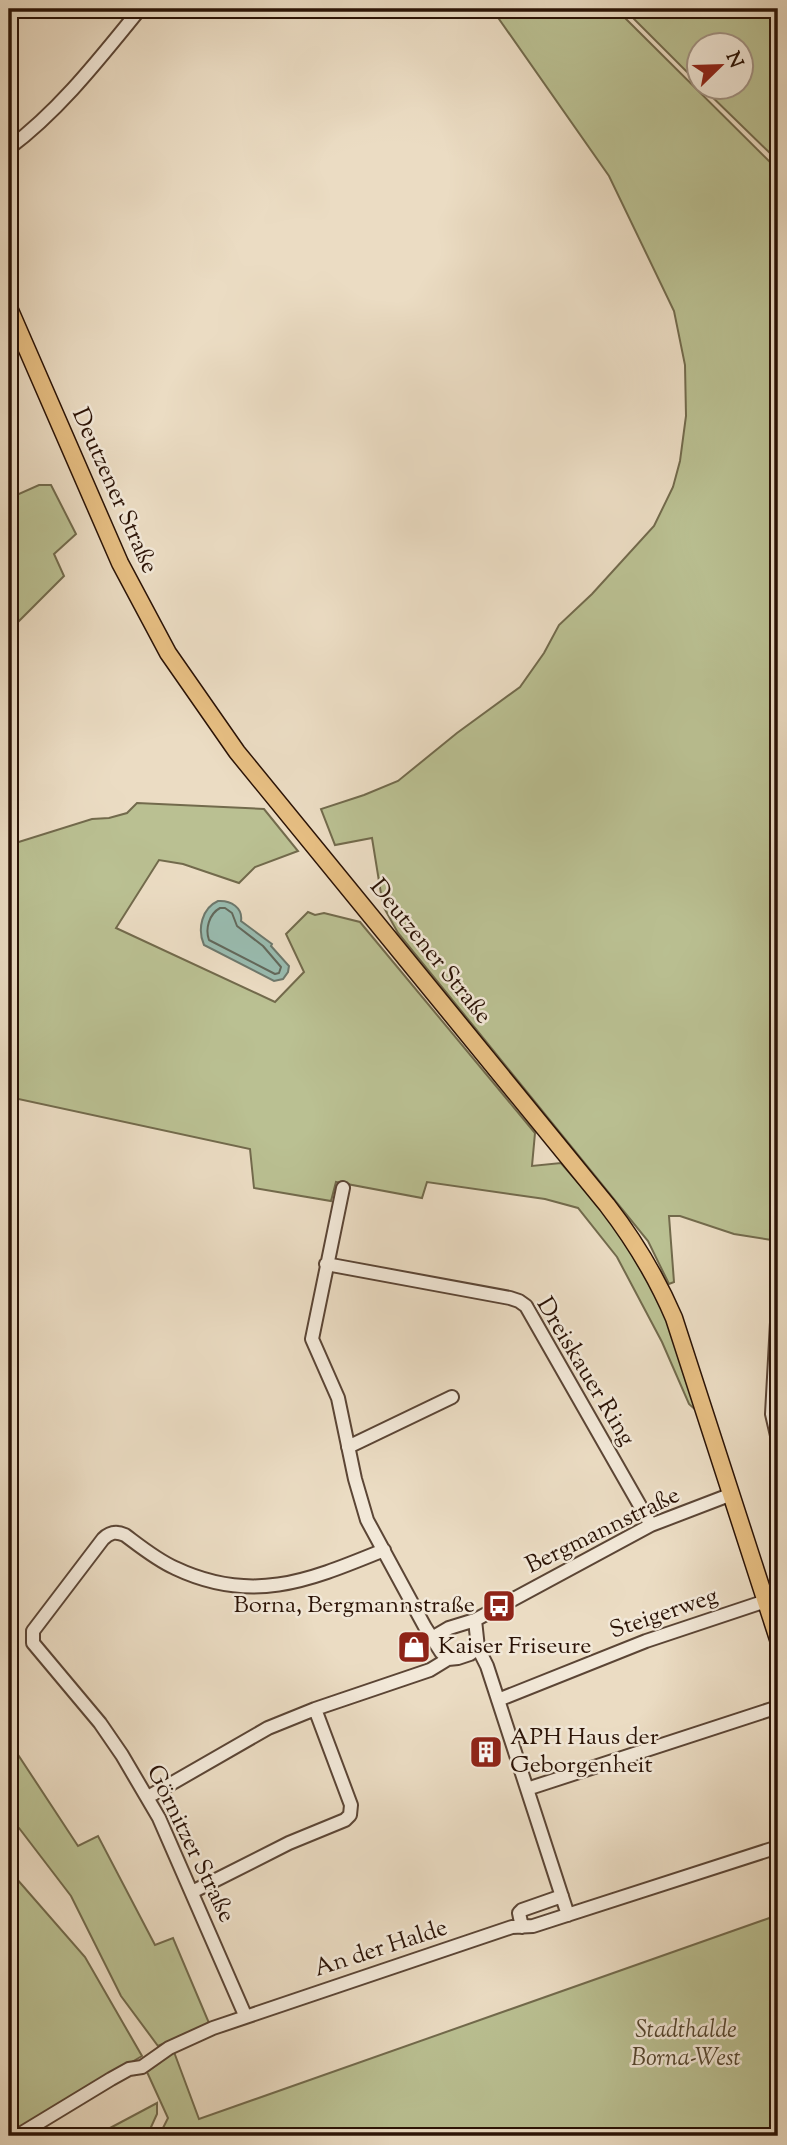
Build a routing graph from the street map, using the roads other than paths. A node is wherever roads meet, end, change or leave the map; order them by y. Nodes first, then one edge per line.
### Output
1 (141, 9) edge
2 (9, 148) edge
3 (9, 308) edge
4 (343, 1188) dead end
5 (326, 1264) junction
6 (778, 1304) edge
7 (452, 1397) dead end
8 (778, 1440) edge
9 (348, 1447) junction
10 (732, 1494) junction
11 (651, 1525) junction
12 (384, 1550) junction
13 (766, 1601) junction
14 (475, 1620) junction
15 (432, 1638) junction
16 (778, 1639) edge
17 (478, 1648) junction
18 (448, 1659) junction
19 (498, 1700) junction
20 (778, 1707) edge
21 (315, 1709) junction
22 (527, 1788) junction
23 (148, 1797) junction
24 (778, 1847) edge
25 (192, 1892) junction
26 (562, 1896) junction
27 (568, 1915) junction
28 (522, 1927) junction
29 (245, 2015) junction
30 (17, 2136) edge

1 - 2 street
3 - 10 main road, Deutzener Straße
4 - 5 street
5 - 9 street
5 - 11 street, Dreiskauer Ring
6 - 8 street
7 - 9 street
9 - 12 street
10 - 11 street, Bergmannstraße
10 - 13 main road, Deutzener Straße
11 - 14 street, Bergmannstraße
12 - 15 street
12 - 23 street, Görnitzer Straße
13 - 16 main road, Deutzener Straße
13 - 19 street, Steigerweg
14 - 15 street, Bergmannstraße
14 - 17 street
15 - 18 street
17 - 18 street
17 - 19 street
18 - 21 street
19 - 22 street
20 - 22 street
21 - 23 street
21 - 25 street
22 - 26 street
23 - 25 street, Görnitzer Straße
24 - 27 street, An der Halde
25 - 29 street, Görnitzer Straße
26 - 27 street
26 - 28 street
27 - 28 street, An der Halde
28 - 29 street, An der Halde
29 - 30 street, An der Halde

